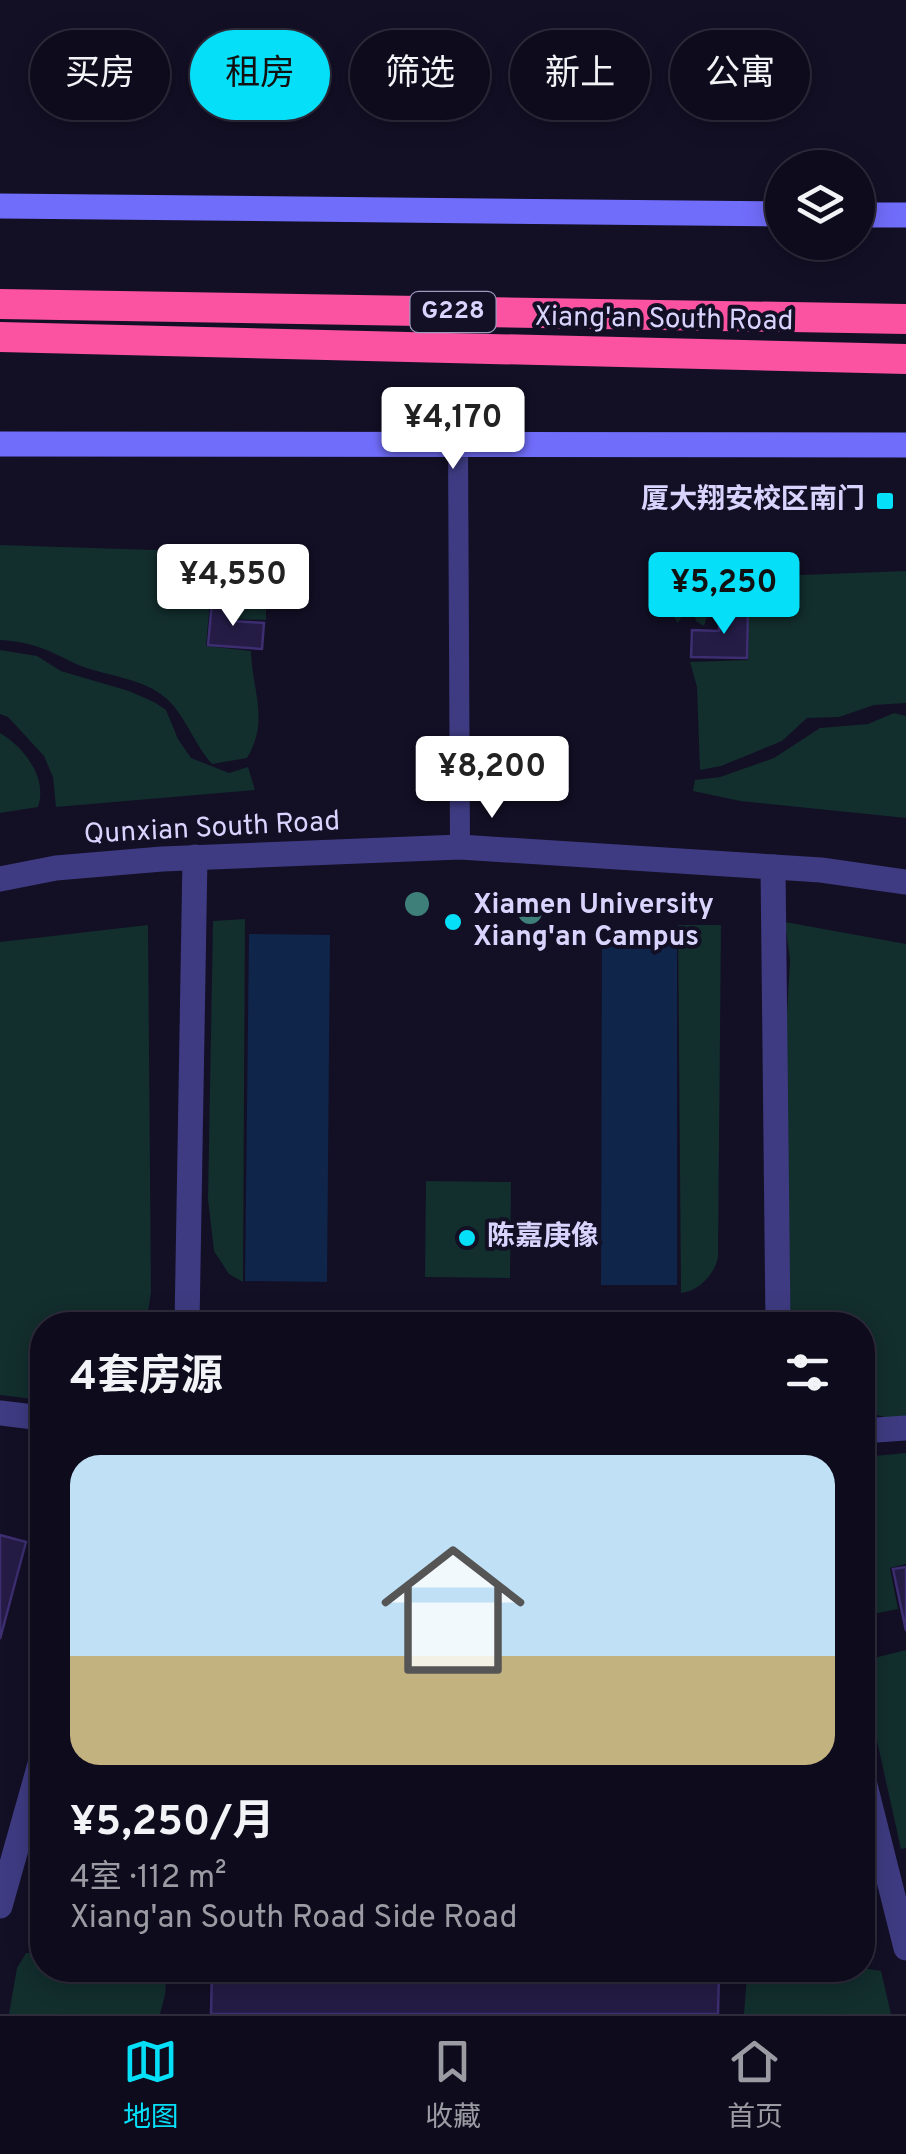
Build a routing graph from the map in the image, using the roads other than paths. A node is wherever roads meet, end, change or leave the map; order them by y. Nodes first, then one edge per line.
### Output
1 (0, 206) edge
2 (765, 214) edge
3 (875, 215) edge
4 (906, 215) edge
5 (0, 304) edge
6 (906, 320) edge
7 (0, 337) edge
8 (906, 359) edge
9 (0, 444) edge
10 (458, 444) junction
11 (906, 445) edge
12 (460, 847) junction
13 (196, 857) junction
14 (773, 867) junction
15 (0, 880) edge
16 (906, 882) edge
17 (187, 1312) edge
18 (778, 1312) edge
19 (0, 1413) edge
20 (30, 1417) edge
21 (906, 1428) edge
22 (875, 1430) edge
23 (30, 1800) edge
24 (875, 1825) edge
25 (0, 1906) edge
26 (906, 1948) edge

1 - 2 main road
3 - 4 main road
5 - 6 highway, Xiang'an South Road / G228
7 - 8 highway, Xiang'an South Road / G228
9 - 10 main road
10 - 11 main road
10 - 12 lane
12 - 13 street, Qunxian South Road
12 - 14 street, Qunxian South Road
13 - 15 street, Qunxian South Road
13 - 17 street
14 - 16 street, Qunxian South Road
14 - 18 street
19 - 20 street
21 - 22 street
23 - 25 street
24 - 26 street

